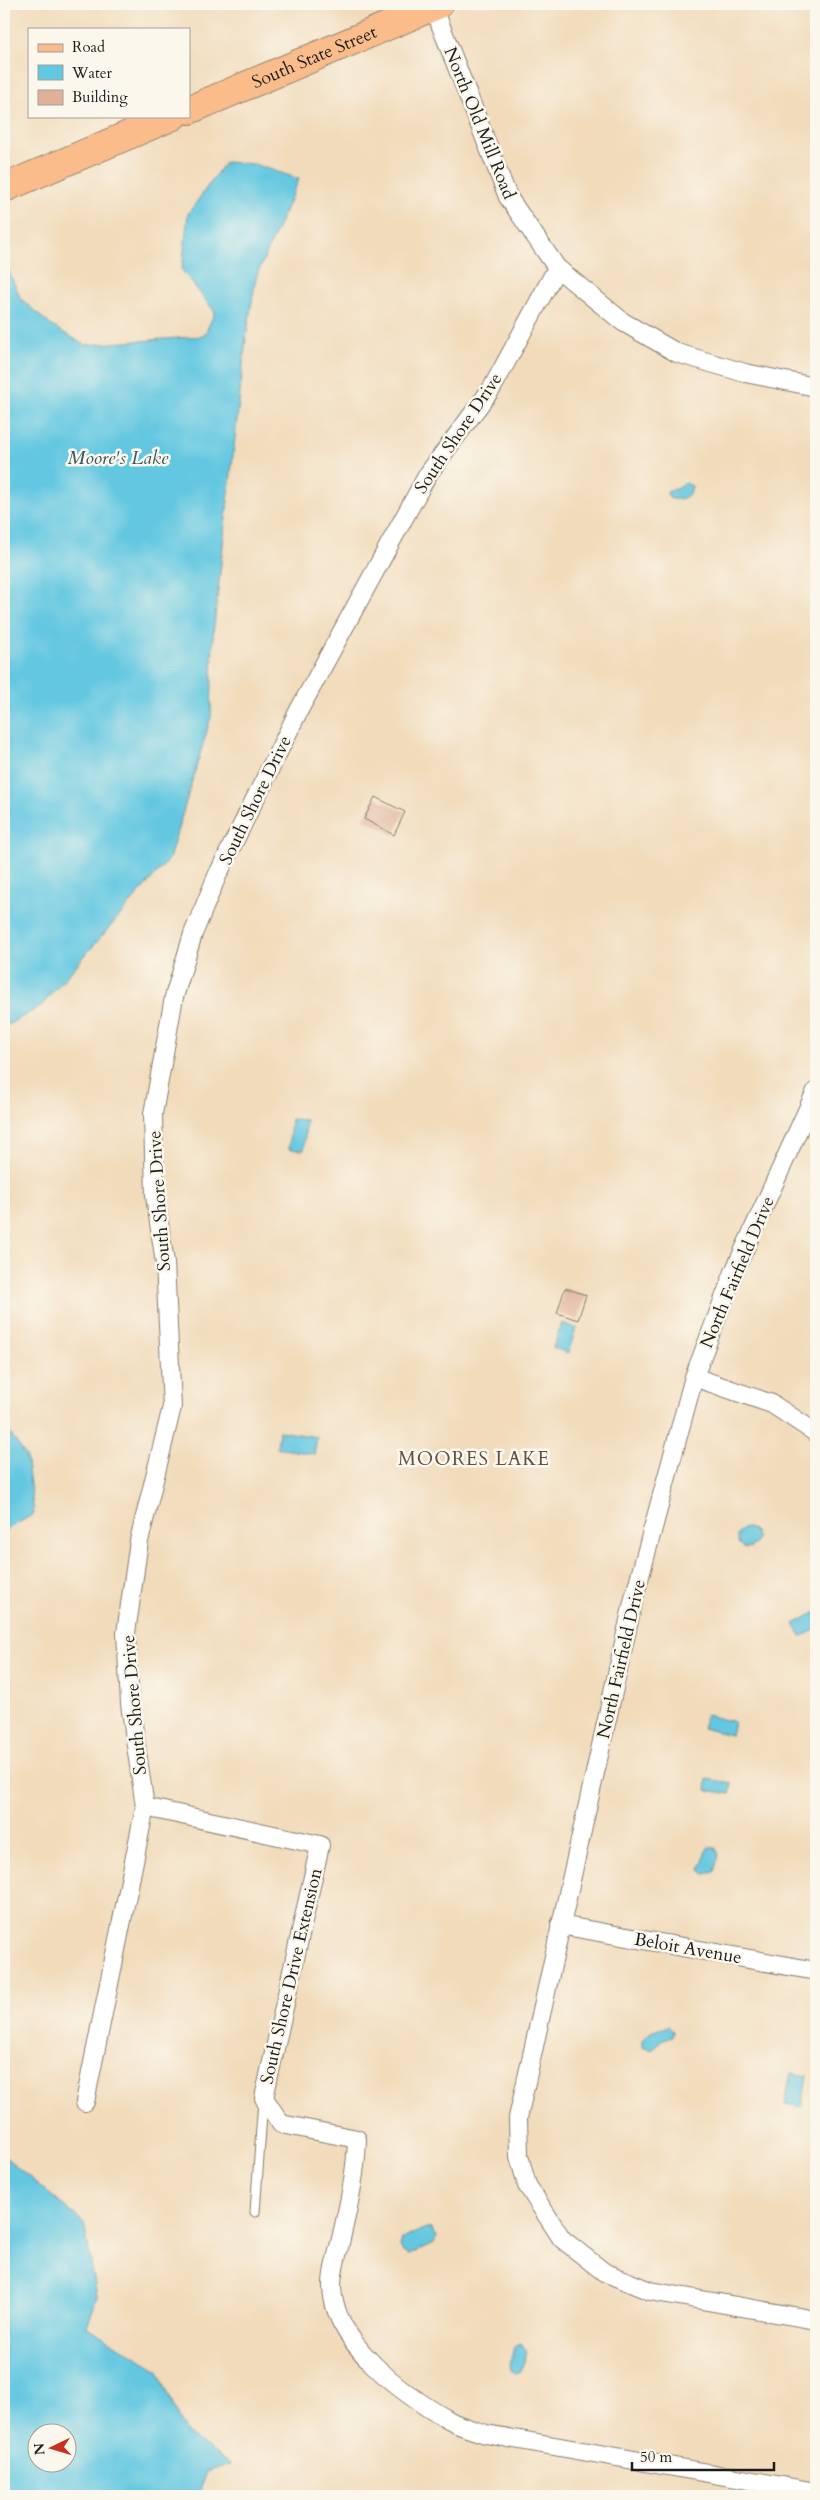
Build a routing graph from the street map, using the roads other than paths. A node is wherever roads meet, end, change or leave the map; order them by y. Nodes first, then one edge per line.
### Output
1 (436, 5) edge
2 (190, 110) edge
3 (168, 118) edge
4 (4, 188) edge
5 (557, 268) junction
6 (816, 387) edge
7 (816, 1091) edge
8 (694, 1376) junction
9 (816, 1433) edge
10 (145, 1807) junction
11 (560, 1926) junction
12 (816, 1971) edge
13 (264, 2098) junction
14 (86, 2102) dead end
15 (255, 2212) dead end
16 (816, 2320) edge
17 (816, 2492) edge

1 - 2 main road, South State Street
1 - 5 street, North Old Mill Road
3 - 4 main road
5 - 6 street, North Old Mill Road
5 - 10 street, South Shore Drive
7 - 8 street, North Fairfield Drive
8 - 9 street
8 - 11 street, North Fairfield Drive
10 - 13 street, South Shore Drive Extension
10 - 14 street, South Shore Drive
11 - 12 street, Beloit Avenue
11 - 16 street, North Fairfield Drive
13 - 15 lane
13 - 17 street, South Shore Drive Extension

